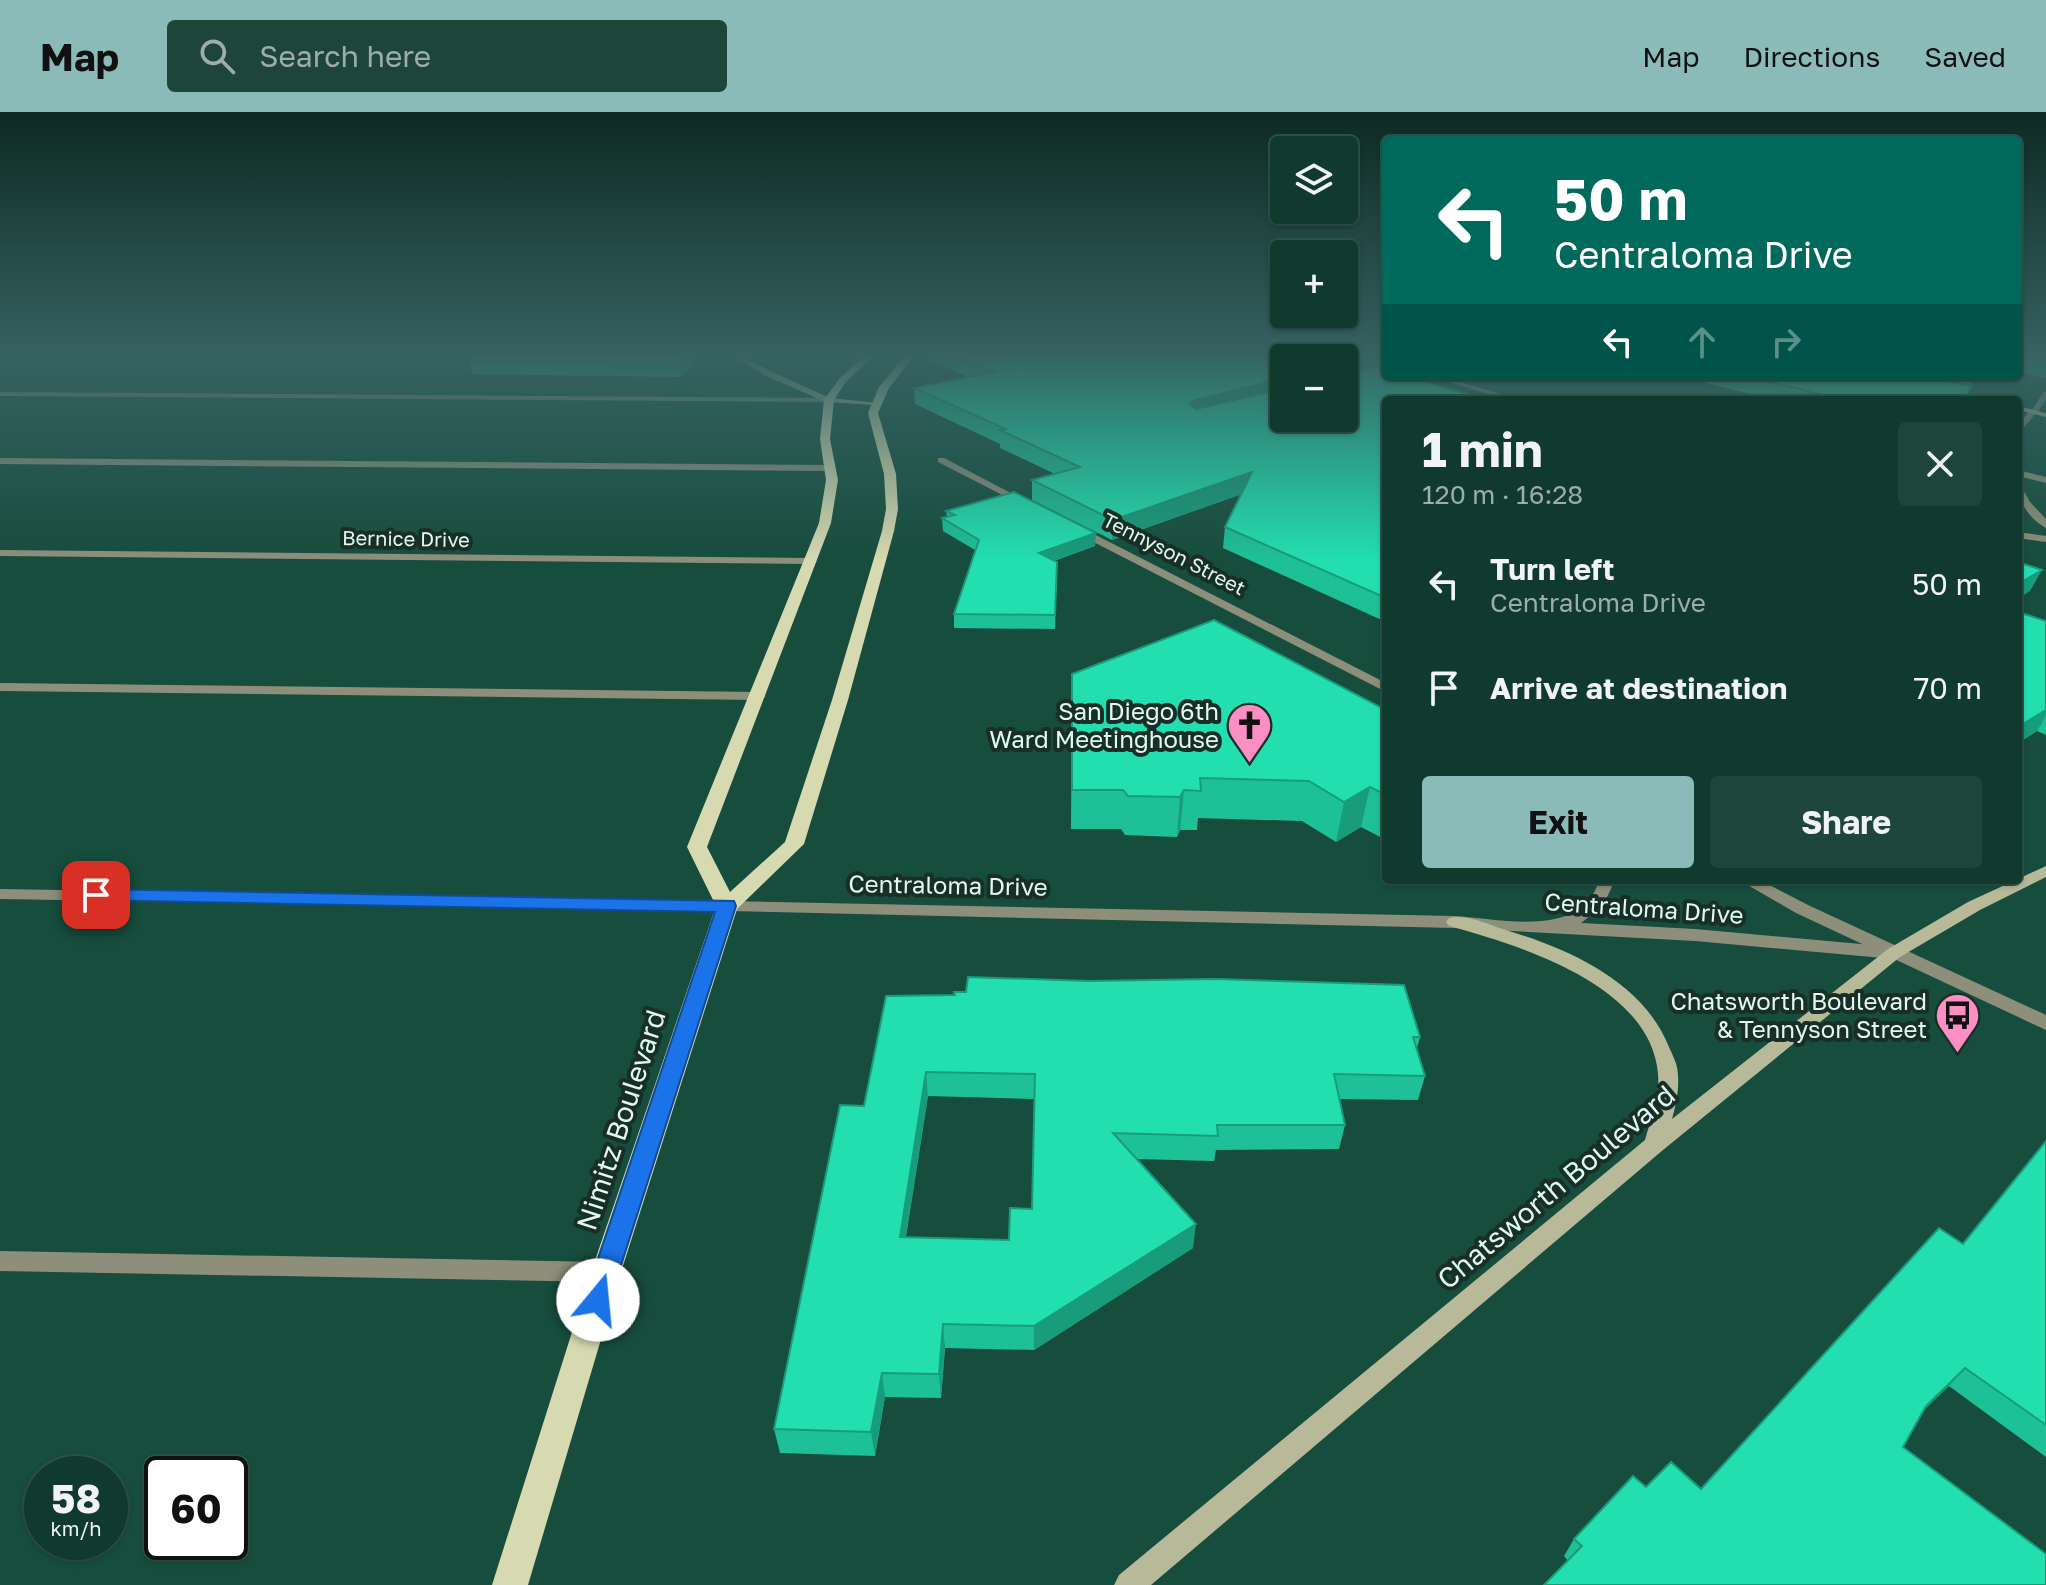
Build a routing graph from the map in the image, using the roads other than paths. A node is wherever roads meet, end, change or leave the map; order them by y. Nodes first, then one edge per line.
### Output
1 (827, 424) edge
2 (876, 424) edge
3 (941, 460) dead end
4 (0, 461) edge
5 (831, 468) junction
6 (2022, 474) edge
7 (2046, 480) edge
8 (2022, 496) edge
9 (1040, 510) edge
10 (1068, 525) edge
11 (2046, 525) edge
12 (2022, 536) edge
13 (2046, 539) edge
14 (0, 553) edge
15 (812, 561) junction
16 (1382, 686) edge
17 (0, 687) edge
18 (759, 696) junction
19 (2046, 871) edge
20 (2022, 883) edge
21 (1605, 884) edge
22 (1755, 884) edge
23 (2019, 884) edge
24 (0, 894) edge
25 (727, 906) junction
26 (1455, 922) junction
27 (1548, 927) junction
28 (1894, 953) junction
29 (2046, 1023) edge
30 (1655, 1144) junction
31 (0, 1261) edge
32 (606, 1272) junction
33 (510, 1585) edge
34 (1129, 1585) edge

1 - 5 main road
2 - 25 main road, Nimitz Boulevard
3 - 9 street
4 - 5 street
5 - 15 main road
6 - 7 street
8 - 11 street
10 - 16 street, Tennyson Street
12 - 13 street
14 - 15 street, Bernice Drive
15 - 18 main road
17 - 18 street
18 - 25 main road
19 - 20 main road, Chatsworth Boulevard
21 - 27 street
22 - 28 street
23 - 28 main road, Chatsworth Boulevard
24 - 25 street, Centraloma Drive
25 - 26 street, Centraloma Drive
25 - 32 main road, Nimitz Boulevard
26 - 27 street, Centraloma Drive
26 - 30 main road
27 - 28 street, Centraloma Drive
28 - 29 street
28 - 30 main road, Chatsworth Boulevard
30 - 34 main road, Chatsworth Boulevard
31 - 32 street
32 - 33 main road, Nimitz Boulevard

